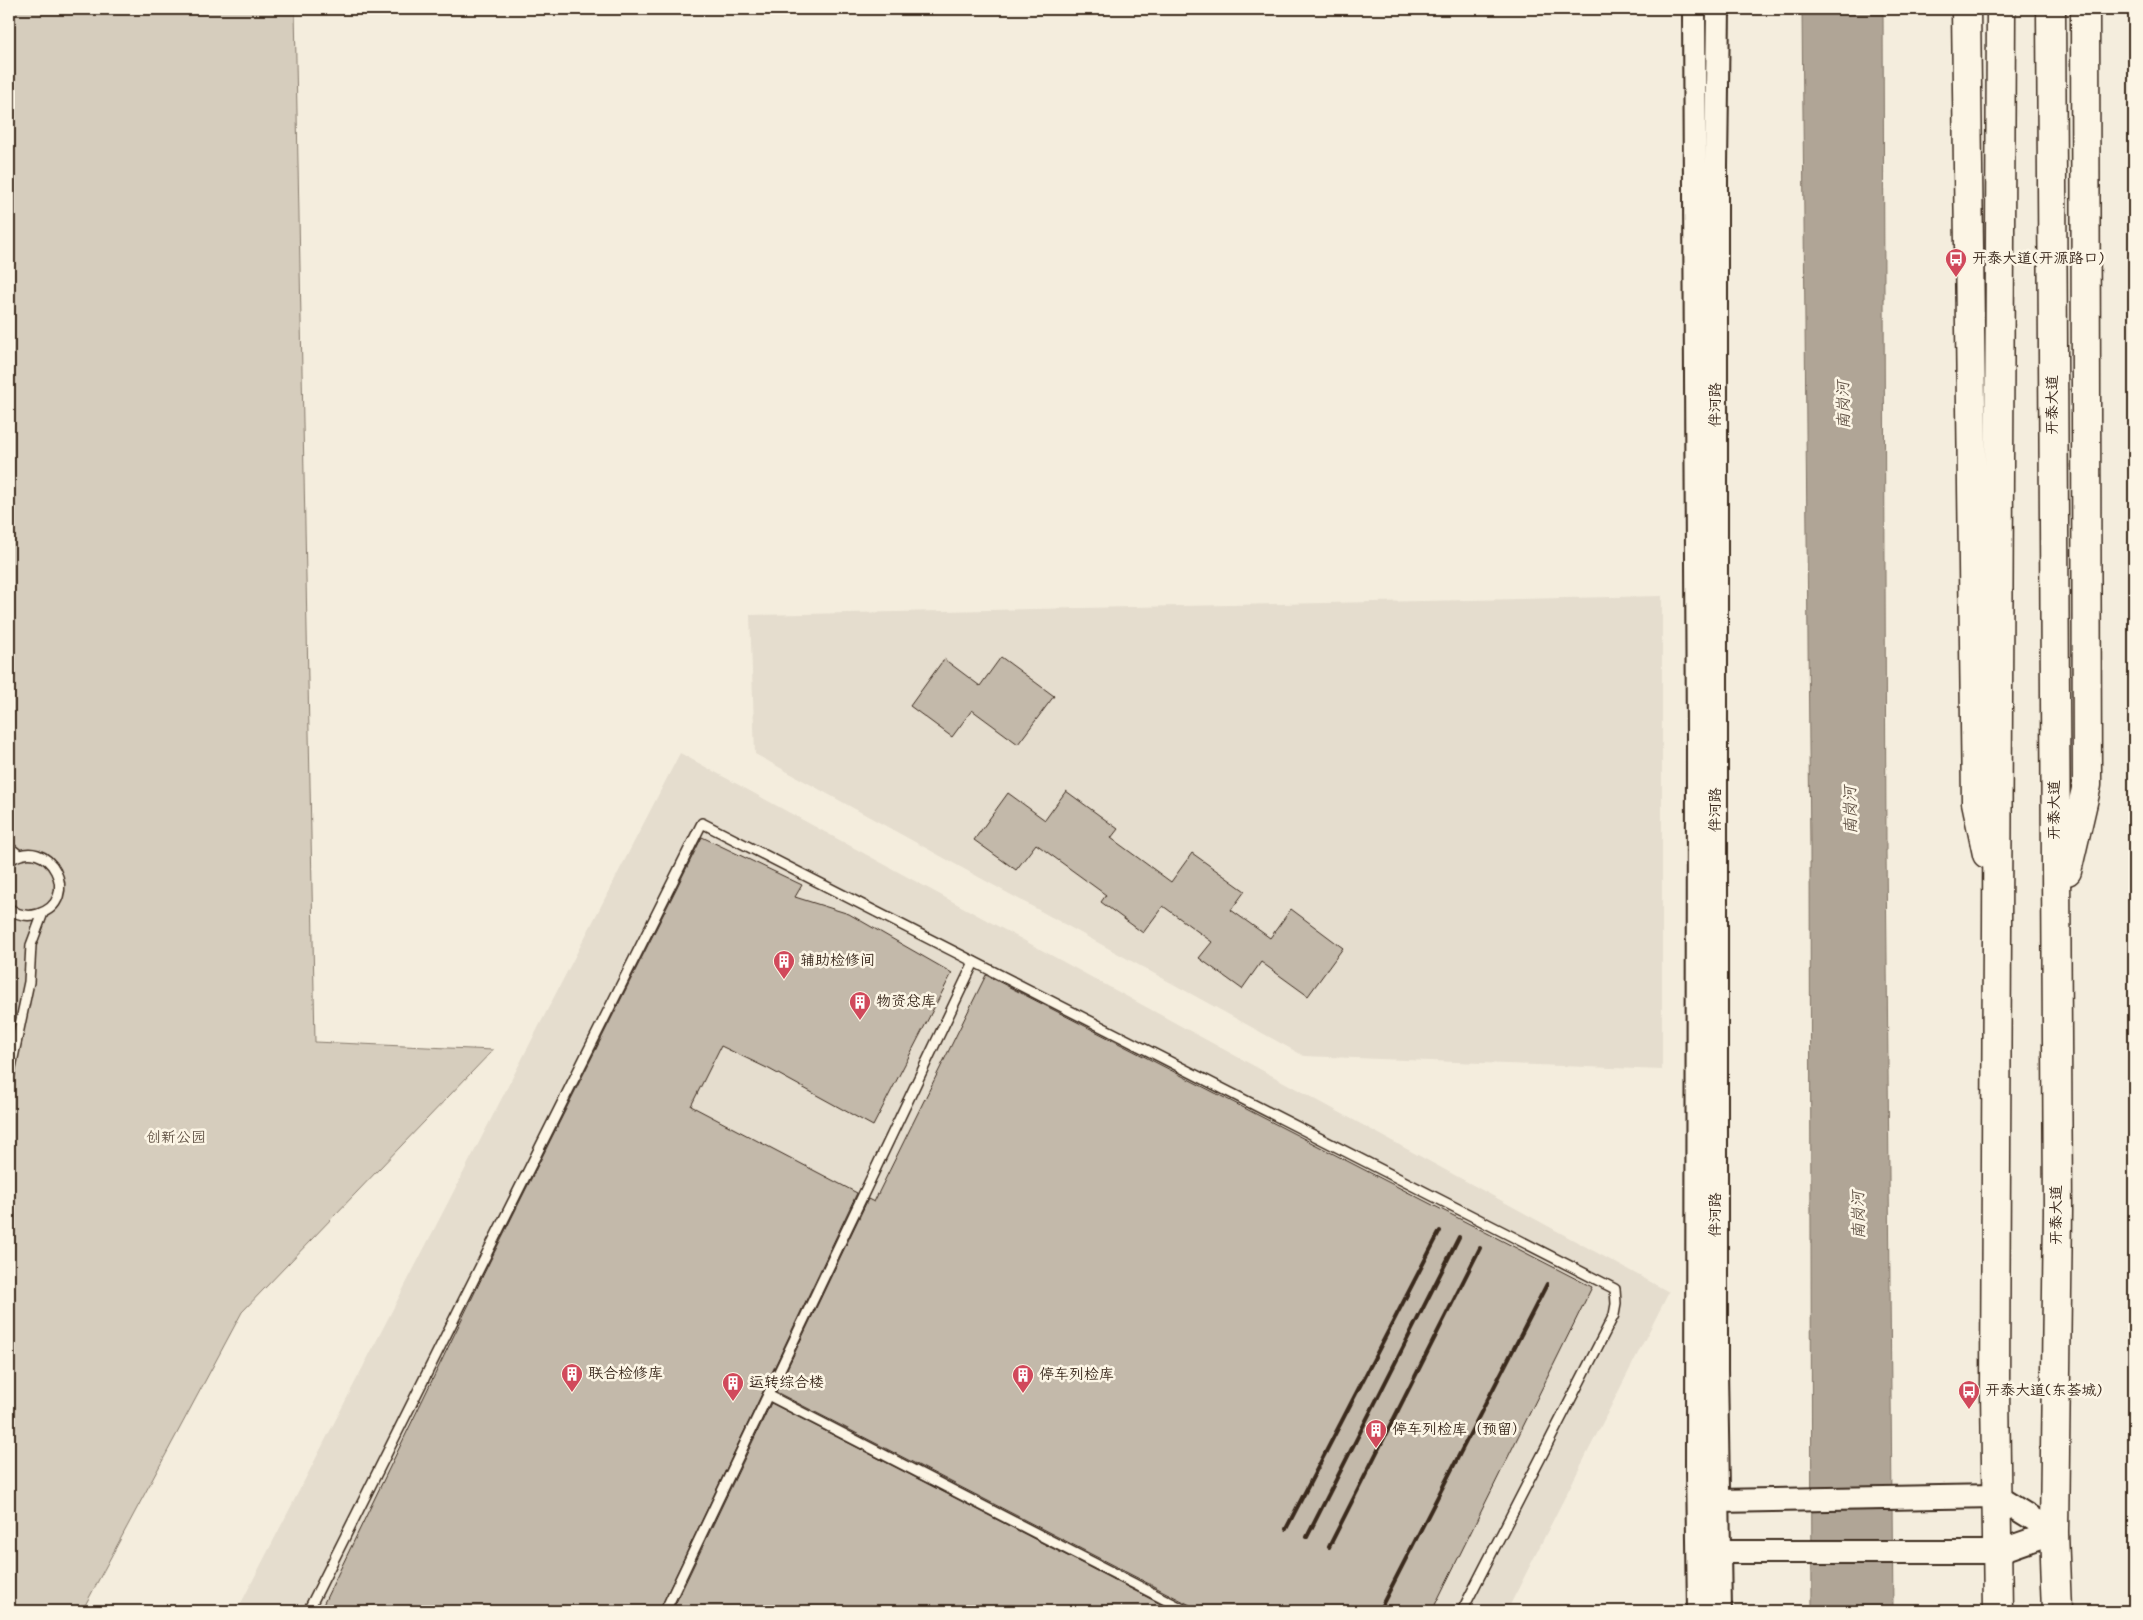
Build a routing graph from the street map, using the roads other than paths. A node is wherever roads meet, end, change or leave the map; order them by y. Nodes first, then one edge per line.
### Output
1 (1694, 9) edge
2 (1718, 9) edge
3 (1966, 9) edge
4 (2001, 9) edge
5 (2051, 9) edge
6 (2086, 9) edge
7 (9, 847) edge
8 (19, 855) junction
9 (9, 861) edge
10 (1998, 906) junction
11 (9, 908) edge
12 (42, 913) junction
13 (2056, 916) junction
14 (974, 962) junction
15 (9, 1077) edge
16 (768, 1395) junction
17 (1996, 1496) junction
18 (1718, 1501) junction
19 (1698, 1526) junction
20 (2054, 1532) junction
21 (1719, 1552) junction
22 (1997, 1552) junction
23 (308, 1611) edge
24 (665, 1611) edge
25 (1187, 1611) edge
26 (1462, 1611) edge
27 (1704, 1611) edge
28 (1998, 1611) edge
29 (2057, 1611) edge

1 - 19 street, 伴河路
2 - 18 street, 伴河路
3 - 10 main road
4 - 10 main road
5 - 13 main road, 开泰大道
6 - 13 main road
7 - 8 lane
8 - 9 lane
8 - 12 lane
10 - 17 main road
11 - 12 lane
12 - 15 lane
13 - 20 main road, 开泰大道
14 - 16 lane
14 - 23 lane
14 - 26 lane
16 - 24 lane
16 - 25 lane
17 - 18 street
17 - 20 street
17 - 22 main road
18 - 19 street
18 - 21 street, 伴河路
19 - 21 street
19 - 27 street, 伴河路
20 - 22 street
20 - 29 main road, 开泰大道
21 - 22 street
21 - 27 street, 伴河路
22 - 28 main road

